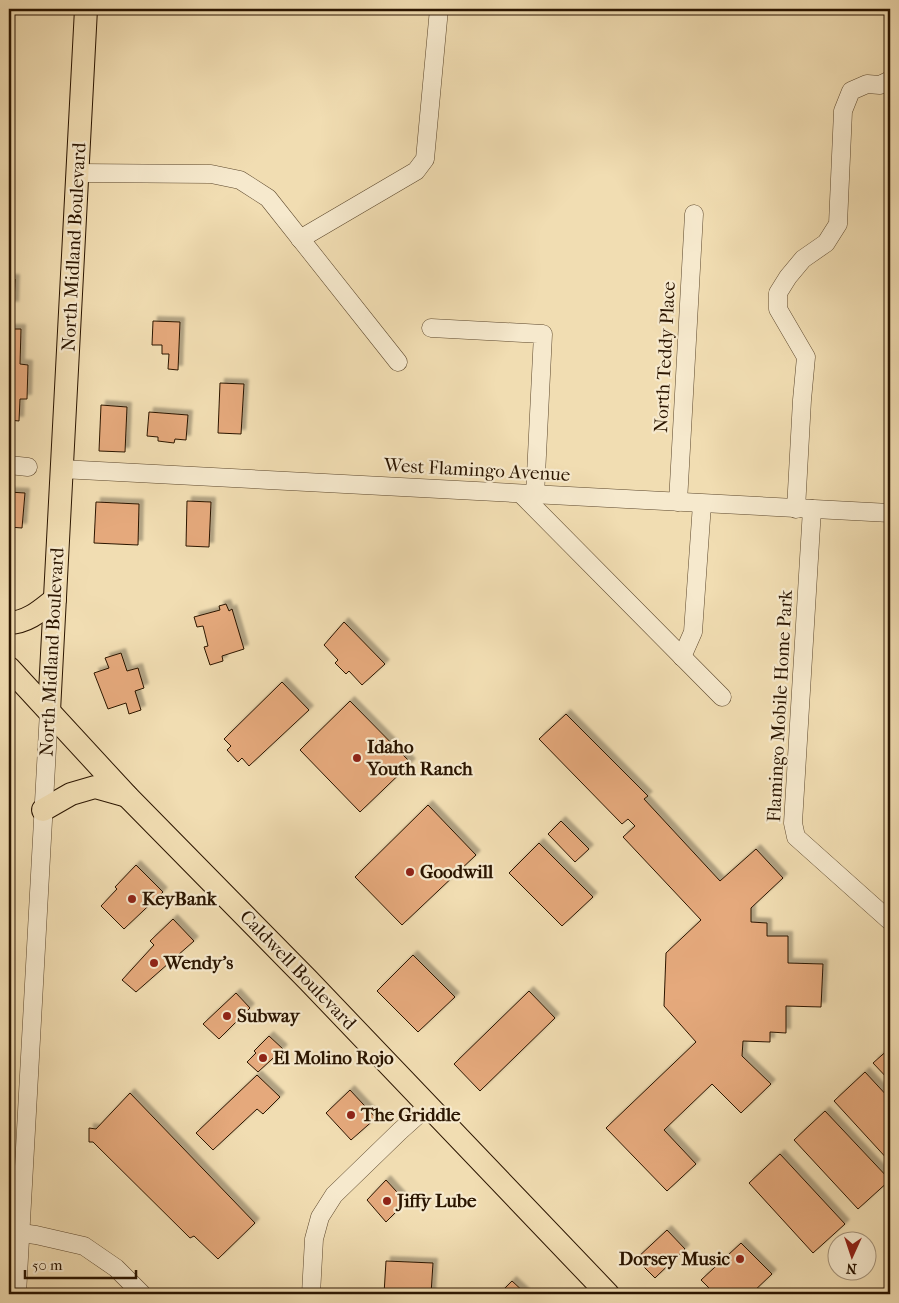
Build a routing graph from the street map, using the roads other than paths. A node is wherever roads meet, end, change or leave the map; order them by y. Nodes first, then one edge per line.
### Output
1 (86, 9) edge
2 (439, 9) edge
3 (890, 80) edge
4 (78, 173) junction
5 (694, 214) dead end
6 (300, 239) junction
7 (431, 328) dead end
8 (398, 362) dead end
9 (9, 466) edge
10 (28, 466) dead end
11 (62, 469) junction
12 (528, 494) junction
13 (678, 502) junction
14 (702, 504) junction
15 (804, 509) junction
16 (890, 513) edge
17 (55, 599) junction
18 (9, 624) edge
19 (682, 657) junction
20 (9, 668) edge
21 (722, 697) dead end
22 (49, 711) junction
23 (127, 796) junction
24 (43, 810) junction
25 (890, 921) edge
26 (428, 1106) junction
27 (21, 1233) junction
28 (17, 1294) edge
29 (142, 1294) edge
30 (311, 1294) edge
31 (608, 1294) edge

1 - 4 main road, North Midland Boulevard
2 - 6 street
3 - 15 street, Flamingo Mobile Home Park
4 - 6 street
4 - 11 main road, North Midland Boulevard
5 - 13 street, North Teddy Place
6 - 8 street
7 - 12 street
9 - 10 street
11 - 12 street, West Flamingo Avenue
11 - 17 main road, North Midland Boulevard
12 - 13 street, West Flamingo Avenue
12 - 19 street
13 - 14 street, West Flamingo Avenue
14 - 15 street, West Flamingo Avenue
14 - 19 street
15 - 16 street, West Flamingo Avenue
15 - 25 street, Flamingo Mobile Home Park
17 - 18 main road
17 - 22 main road, North Midland Boulevard
19 - 21 street
20 - 22 main road, Caldwell Boulevard
22 - 23 main road, Caldwell Boulevard
22 - 24 street, North Midland Boulevard
23 - 24 main road
23 - 26 main road, Caldwell Boulevard
24 - 27 street, North Midland Boulevard
26 - 30 street
26 - 31 main road, Caldwell Boulevard
27 - 28 street, North Midland Boulevard
27 - 29 street

